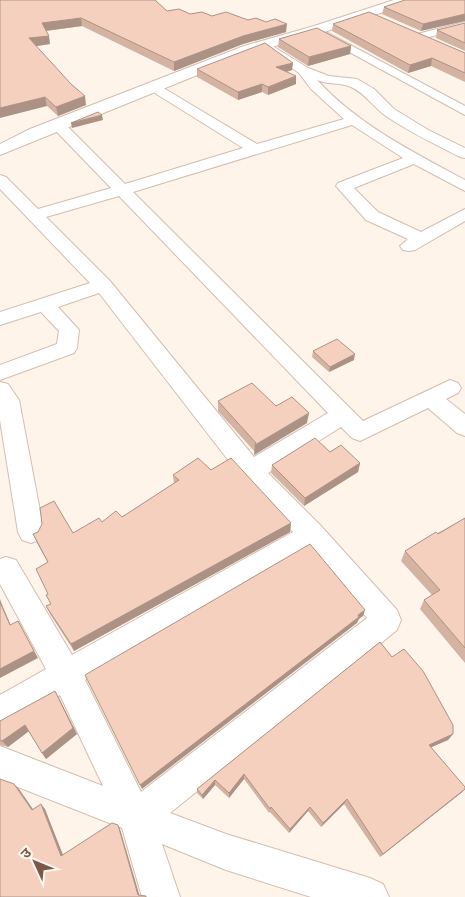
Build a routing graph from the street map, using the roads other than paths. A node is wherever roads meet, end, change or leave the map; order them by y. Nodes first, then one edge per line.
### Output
1 (406, 0) edge
2 (368, 13) junction
3 (386, 21) edge
4 (465, 25) edge
5 (319, 29) junction
6 (265, 44) junction
7 (439, 44) edge
8 (304, 71) junction
9 (155, 87) junction
10 (465, 110) edge
11 (354, 120) junction
12 (58, 125) junction
13 (255, 148) junction
14 (0, 150) edge
15 (465, 154) edge
16 (415, 159) junction
17 (0, 180) edge
18 (465, 186) edge
19 (122, 190) junction
20 (465, 214) edge
21 (35, 215) junction
22 (450, 223) junction
23 (362, 225) dead end
24 (465, 233) edge
25 (422, 239) junction
26 (104, 285) junction
27 (45, 304) junction
28 (0, 319) edge
29 (0, 373) edge
30 (0, 390) edge
31 (343, 415) junction
32 (465, 427) edge
33 (251, 471) junction
34 (31, 532) dead end
35 (312, 534) junction
36 (6, 568) dead end
37 (66, 674) junction
38 (0, 712) edge
39 (0, 763) edge
40 (136, 818) junction
41 (161, 897) edge
42 (370, 897) edge

1 - 2 street
2 - 3 street
2 - 5 street
4 - 7 street
5 - 6 street
5 - 10 street
6 - 8 street
6 - 9 street
8 - 11 street
8 - 15 street
9 - 12 street
9 - 13 street
11 - 13 street
11 - 16 street
12 - 14 street
12 - 19 street
13 - 19 street
16 - 18 street
16 - 25 street
17 - 21 street
19 - 21 street
19 - 31 street
20 - 22 street
21 - 26 street
22 - 24 street
22 - 25 street
23 - 25 street
26 - 27 street
26 - 33 street
27 - 28 street
27 - 29 street
30 - 34 street
31 - 32 street
31 - 33 street
33 - 35 street
35 - 37 street
35 - 40 street
36 - 37 street
37 - 38 street
37 - 40 street
39 - 40 street
40 - 41 street
40 - 42 street

